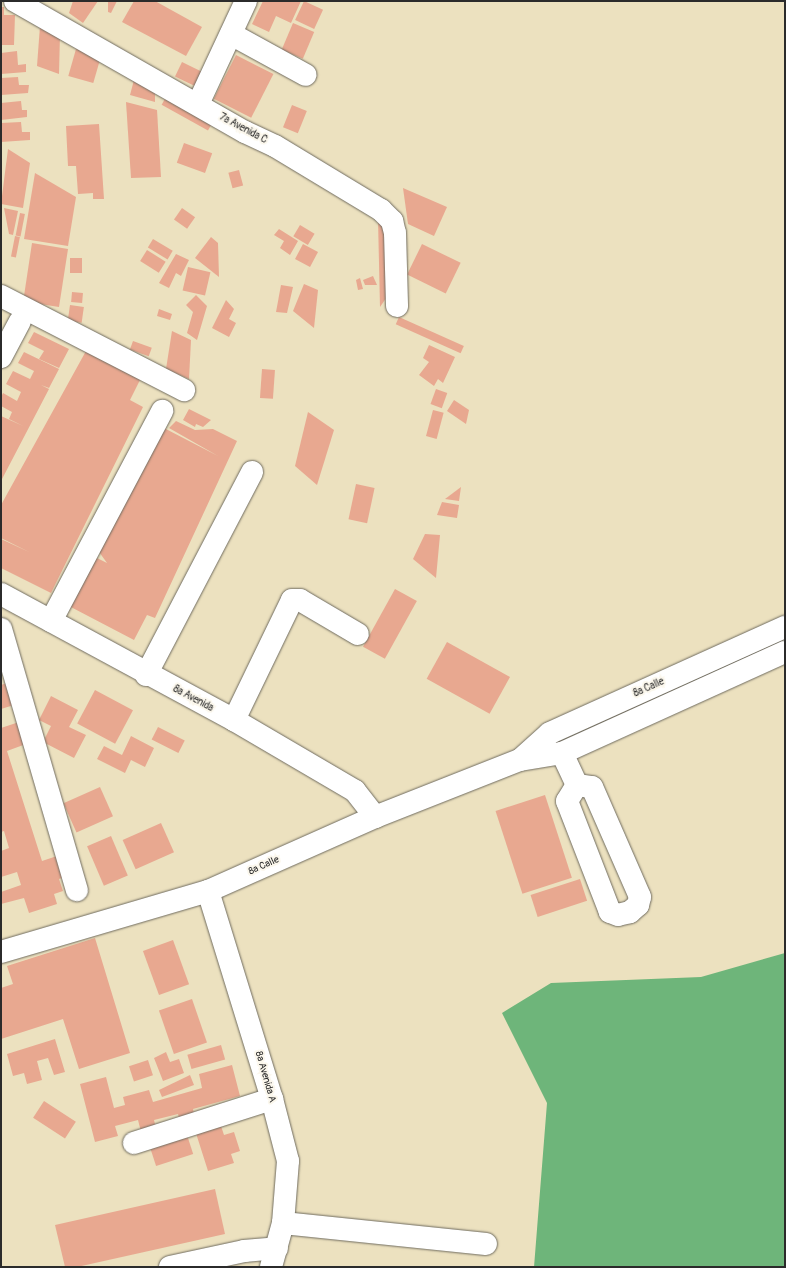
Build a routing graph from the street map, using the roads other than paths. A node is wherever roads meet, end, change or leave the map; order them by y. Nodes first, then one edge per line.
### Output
1 (15, 1) edge
2 (246, 1) edge
3 (232, 34) junction
4 (306, 75) dead end
5 (198, 104) junction
6 (1, 296) edge
7 (397, 306) dead end
8 (20, 322) dead end
9 (1, 357) edge
10 (184, 390) dead end
11 (162, 411) dead end
12 (252, 472) dead end
13 (3, 595) edge
14 (51, 621) junction
15 (785, 627) edge
16 (1, 628) edge
17 (358, 634) dead end
18 (785, 652) edge
19 (146, 674) junction
20 (234, 720) junction
21 (562, 753) junction
22 (520, 760) junction
23 (577, 785) junction
24 (375, 817) junction
25 (77, 890) dead end
26 (208, 892) junction
27 (1, 952) edge
28 (272, 1099) junction
29 (134, 1143) dead end
30 (283, 1223) junction
31 (486, 1244) dead end
32 (274, 1258) edge
33 (170, 1267) edge

1 - 5 street, 7a Avenida C
2 - 3 street
3 - 4 street
3 - 5 street
5 - 7 street, 7a Avenida C
6 - 10 street
8 - 9 street
11 - 14 street
12 - 19 street
13 - 14 street, 8a Avenida
13 - 16 street
14 - 19 street, 8a Avenida
15 - 22 street, 8a Calle
16 - 25 street
17 - 20 street
18 - 21 street, 8a Calle
19 - 20 street, 8a Avenida
20 - 24 street, 8a Avenida
21 - 22 street, 8a Calle
21 - 23 street
22 - 24 street, 8a Calle
23 - 23 street
24 - 26 street, 8a Calle
26 - 27 street, 8a Calle
26 - 28 street, 8a Avenida A
28 - 29 street
28 - 30 street, 8a Avenida A
30 - 31 street
30 - 32 street, 8a Avenida A
32 - 33 street

